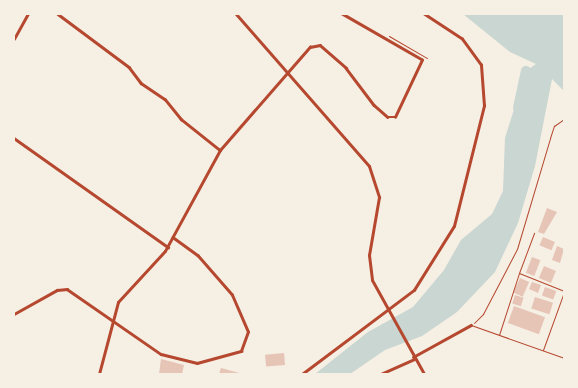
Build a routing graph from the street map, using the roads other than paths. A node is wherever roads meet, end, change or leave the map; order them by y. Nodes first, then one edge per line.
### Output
1 (28, 14) edge
2 (58, 14) edge
3 (236, 14) edge
4 (342, 14) edge
5 (424, 14) edge
6 (14, 39) edge
7 (290, 74) junction
8 (14, 138) edge
9 (220, 150) junction
10 (534, 233) dead end
11 (173, 238) junction
12 (168, 247) junction
13 (519, 273) junction
14 (564, 292) edge
15 (387, 311) junction
16 (14, 314) edge
17 (111, 318) junction
18 (471, 325) joint
19 (500, 335) junction
20 (543, 350) junction
21 (414, 358) junction
22 (564, 358) edge
23 (99, 374) edge
24 (302, 374) edge
25 (381, 374) edge
26 (424, 374) edge

1 - 6 street
2 - 9 street
3 - 7 main road
4 - 7 street
5 - 15 street
7 - 9 street
7 - 15 main road
8 - 12 street
9 - 11 street
10 - 13 lane
11 - 12 street
11 - 17 street
12 - 17 street
13 - 14 lane
13 - 19 lane
14 - 20 lane
15 - 21 main road
15 - 24 street
16 - 17 street
17 - 23 street
18 - 19 lane
18 - 21 street
19 - 20 lane
20 - 22 lane
21 - 25 street
21 - 26 main road

